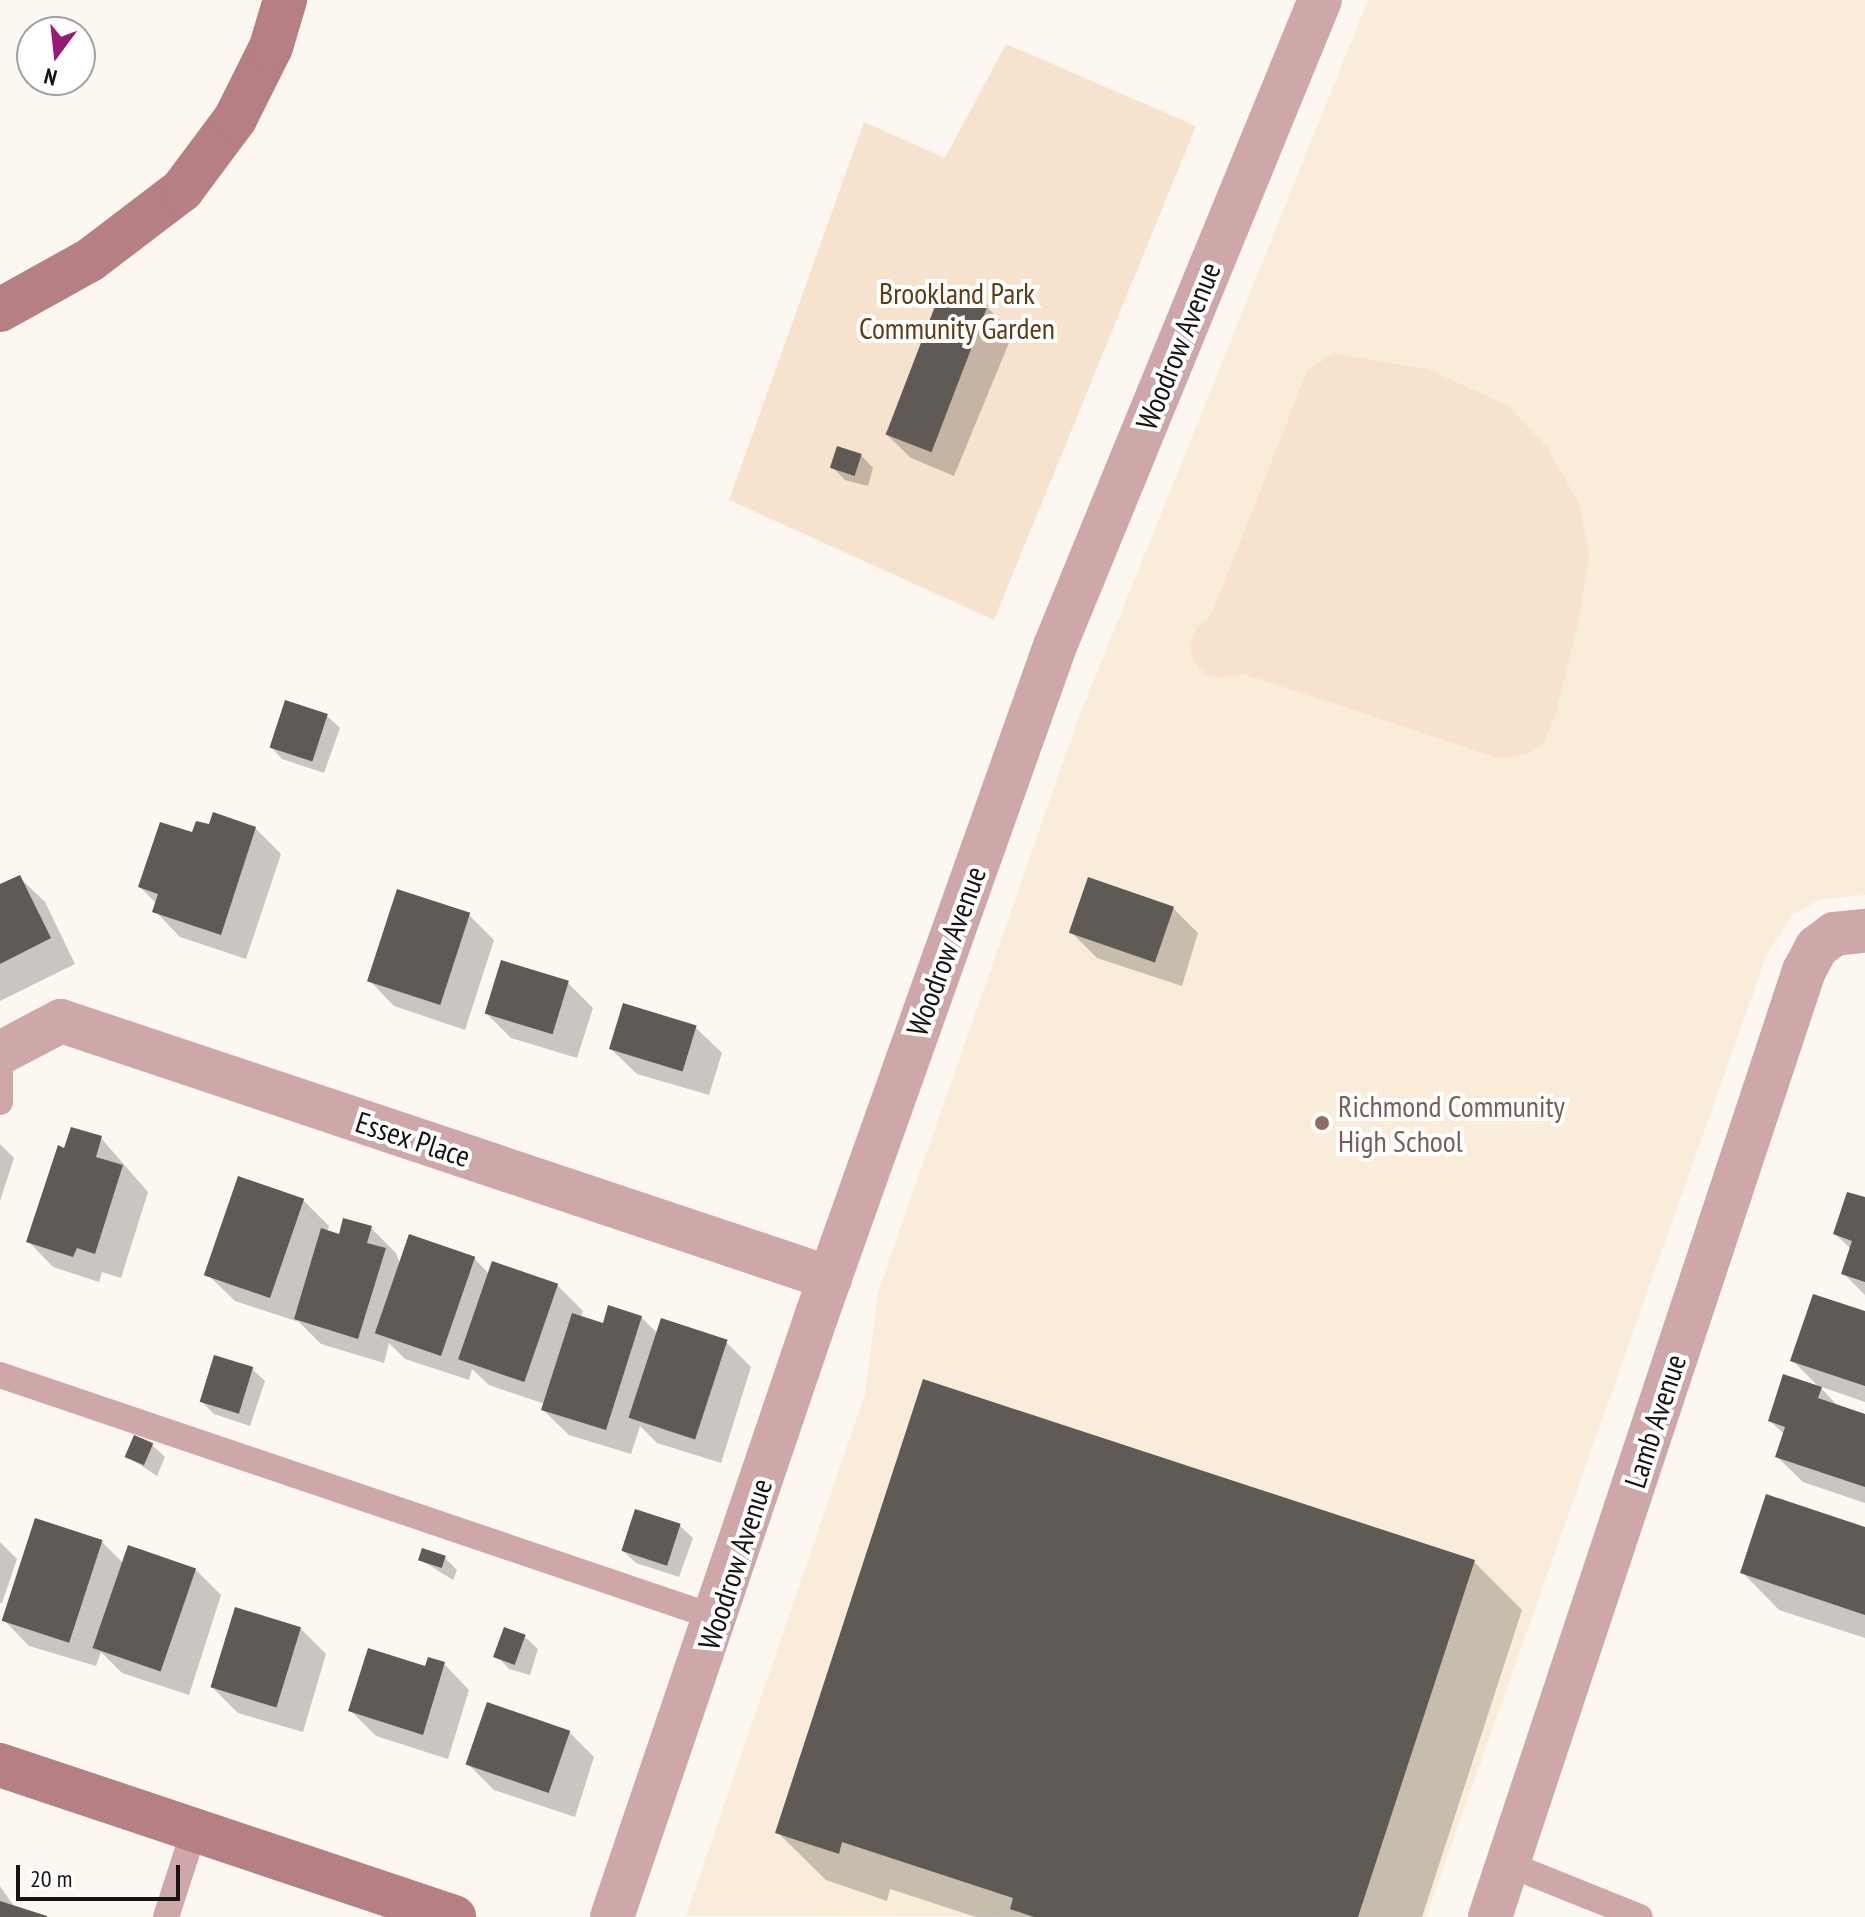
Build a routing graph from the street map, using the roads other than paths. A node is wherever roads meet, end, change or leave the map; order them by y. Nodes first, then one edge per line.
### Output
1 (285, 0) edge
2 (1320, 0) edge
3 (0, 310) edge
4 (1850, 932) edge
5 (0, 1053) edge
6 (0, 1102) edge
7 (830, 1278) junction
8 (0, 1375) edge
9 (717, 1618) junction
10 (0, 1765) edge
11 (194, 1831) junction
12 (1508, 1864) junction
13 (1609, 1911) edge
14 (166, 1917) edge
15 (454, 1917) edge
16 (612, 1917) edge
17 (1490, 1917) edge
18 (1640, 1917) edge

1 - 3 main road
2 - 7 street, Woodrow Avenue
4 - 12 street, Lamb Avenue
5 - 6 lane
5 - 7 street, Essex Place
7 - 9 street, Woodrow Avenue
8 - 9 lane
9 - 16 street, Woodrow Avenue
10 - 11 main road
11 - 14 lane
11 - 15 main road
12 - 13 lane
12 - 17 street, Lamb Avenue
13 - 18 lane

